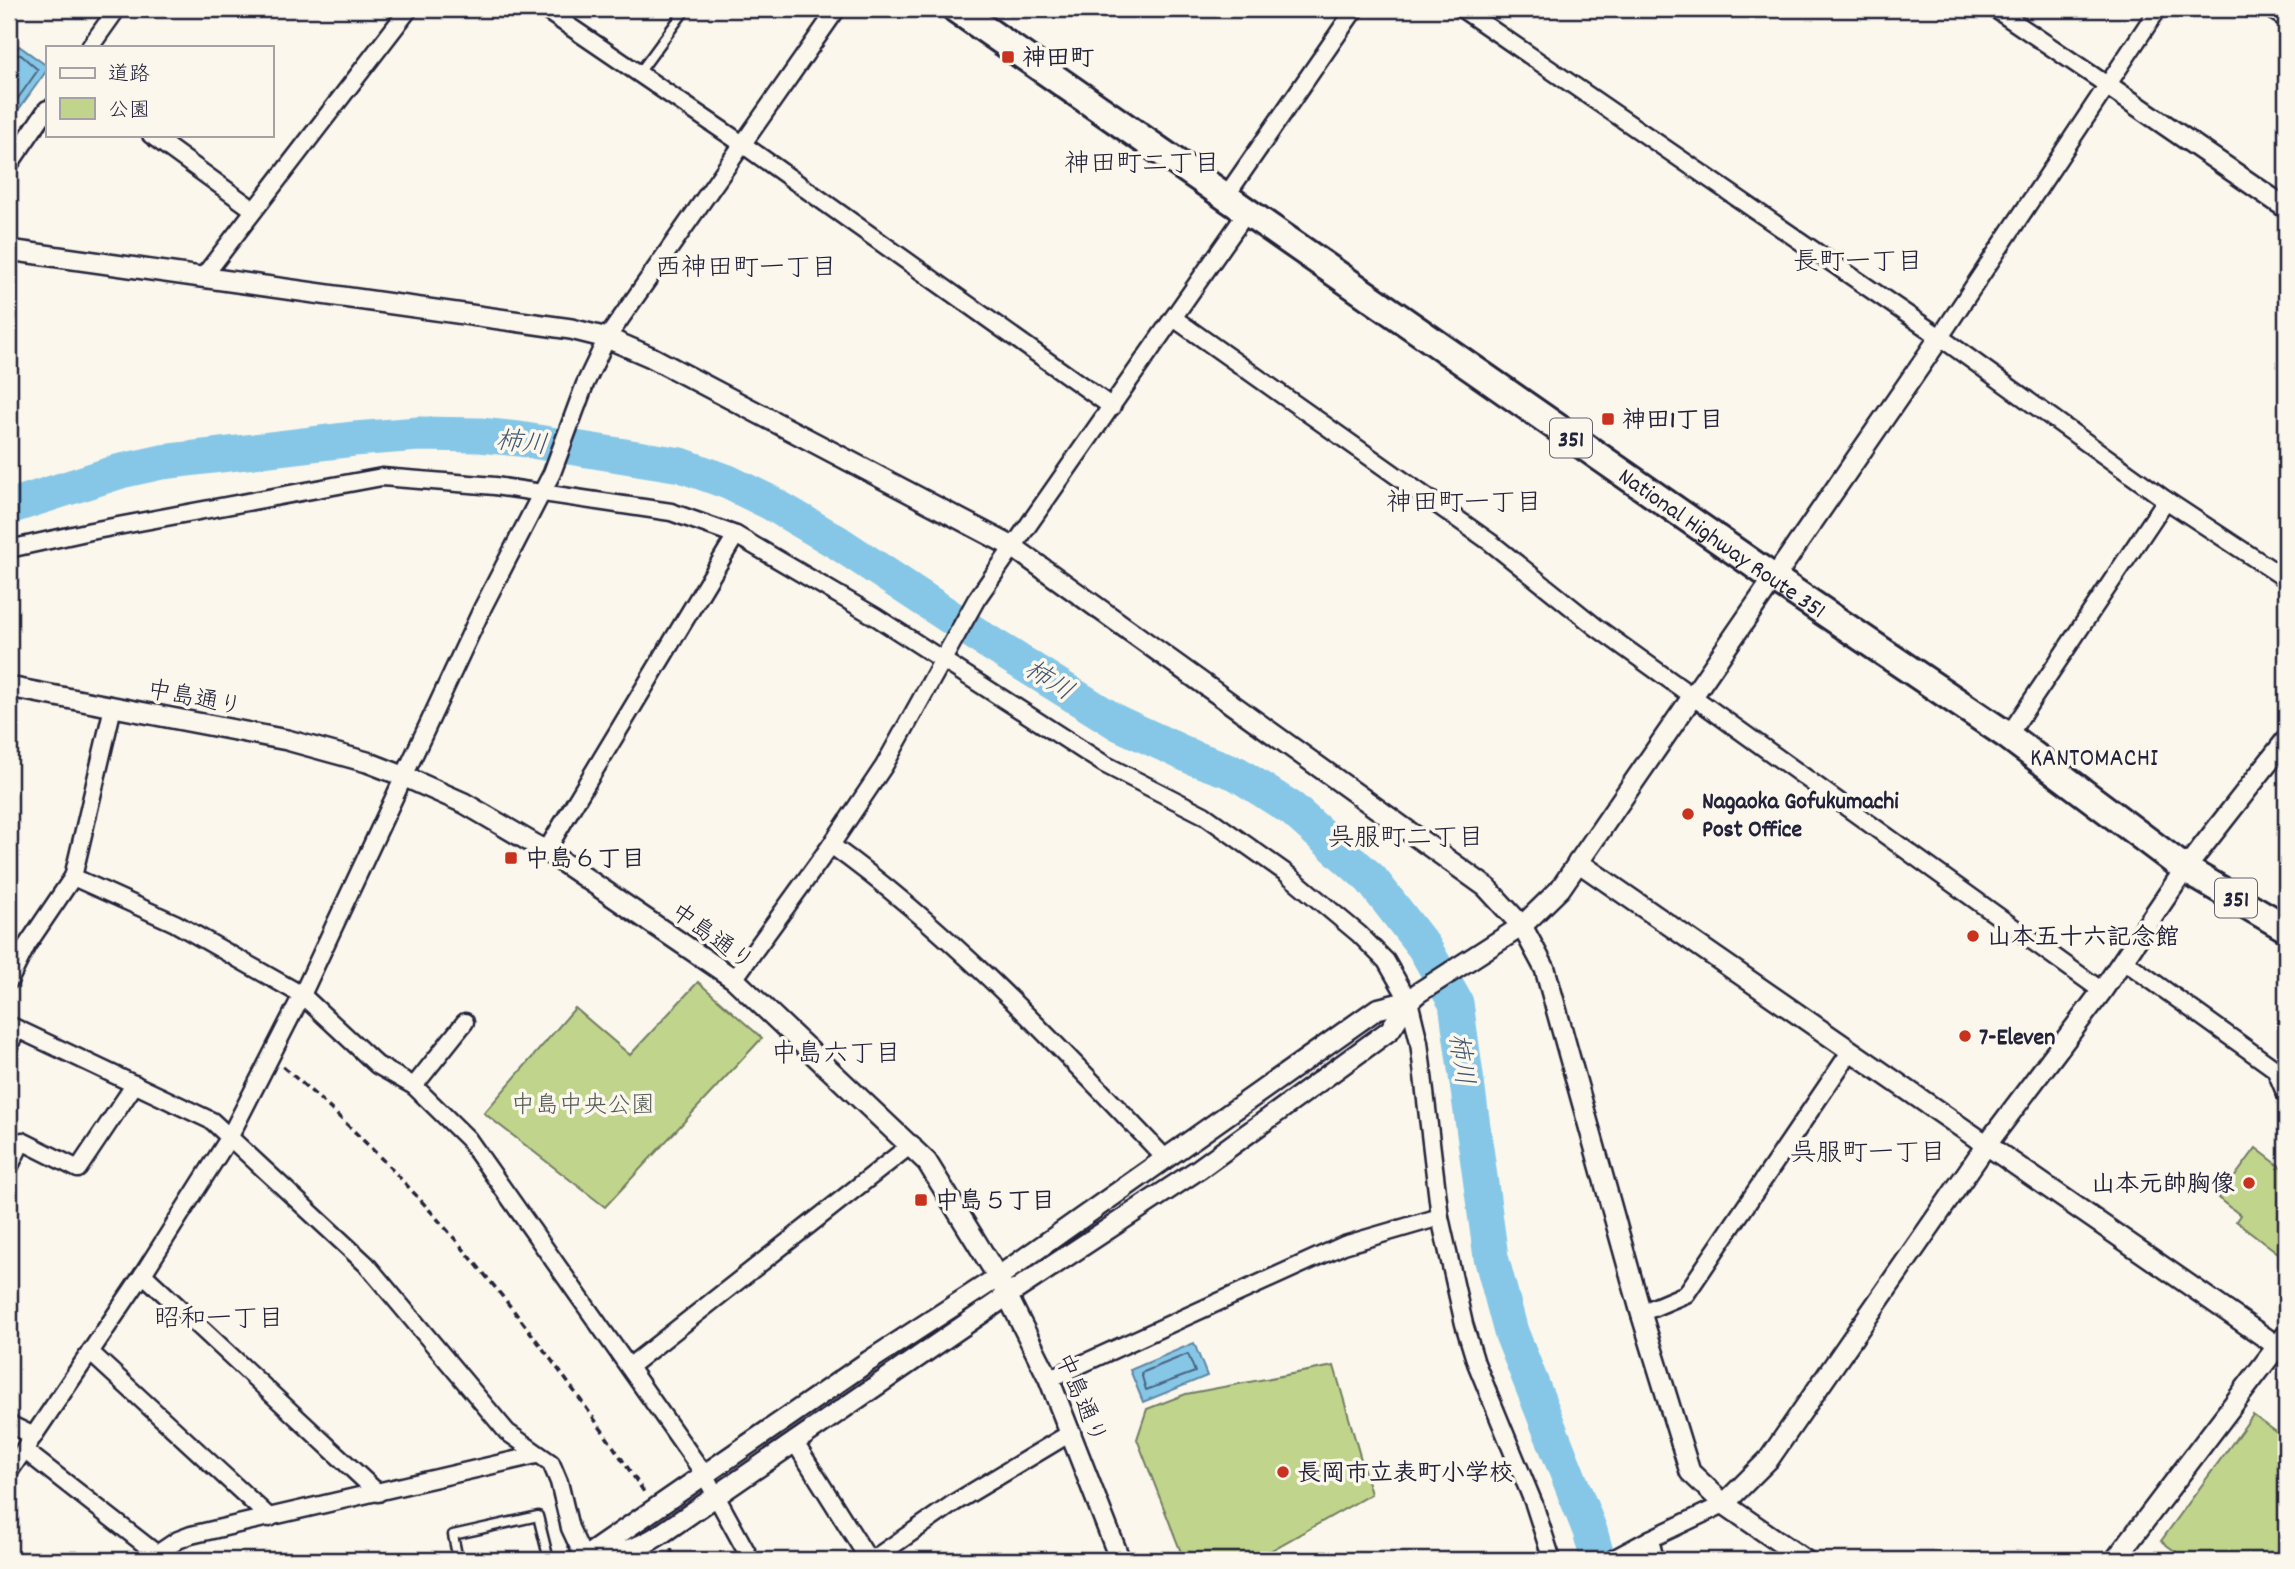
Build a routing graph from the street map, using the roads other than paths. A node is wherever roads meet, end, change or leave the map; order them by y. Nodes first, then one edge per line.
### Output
1 (117, 9) edge
2 (410, 9) edge
3 (544, 9) edge
4 (686, 9) edge
5 (837, 9) edge
6 (956, 9) edge
7 (1355, 9) edge
8 (1462, 9) edge
9 (1995, 9) edge
10 (2158, 9) edge
11 (2270, 9) edge
12 (2286, 19) edge
13 (91, 46) edge
14 (639, 73) junction
15 (2107, 85) junction
16 (46, 110) edge
17 (152, 136) edge
18 (741, 143) junction
19 (9, 164) edge
20 (1226, 196) junction
21 (2286, 208) edge
22 (254, 210) junction
23 (1247, 212) junction
24 (9, 250) edge
25 (203, 277) junction
26 (1175, 319) junction
27 (1940, 337) junction
28 (607, 338) junction
29 (1112, 407) junction
30 (541, 494) junction
31 (2166, 500) junction
32 (736, 535) junction
33 (1013, 547) junction
34 (9, 549) edge
35 (1772, 577) junction
36 (2286, 579) edge
37 (946, 655) junction
38 (9, 687) edge
39 (1690, 695) junction
40 (113, 707) junction
41 (2008, 736) junction
42 (2286, 740) edge
43 (403, 776) junction
44 (831, 845) junction
45 (546, 851) junction
46 (1578, 862) junction
47 (2185, 869) junction
48 (73, 877) junction
49 (1522, 926) junction
50 (2286, 928) edge
51 (2123, 960) junction
52 (734, 979) junction
53 (9, 981) edge
54 (2102, 991) junction
55 (302, 995) junction
56 (1413, 997) junction
57 (465, 1021) dead end
58 (13, 1027) edge
59 (9, 1046) edge
60 (1850, 1052) junction
61 (135, 1084) junction
62 (414, 1086) junction
63 (2286, 1095) edge
64 (229, 1138) junction
65 (912, 1144) junction
66 (1987, 1144) junction
67 (1166, 1159) junction
68 (9, 1168) edge
69 (1440, 1217) junction
70 (143, 1274) junction
71 (998, 1277) junction
72 (1008, 1295) junction
73 (1641, 1312) junction
74 (2284, 1344) edge
75 (90, 1352) junction
76 (630, 1366) junction
77 (1049, 1379) junction
78 (9, 1424) edge
79 (1072, 1432) junction
80 (794, 1441) junction
81 (29, 1443) junction
82 (536, 1455) junction
83 (9, 1472) edge
84 (704, 1475) junction
85 (378, 1493) junction
86 (716, 1496) junction
87 (1724, 1504) junction
88 (270, 1518) junction
89 (1650, 1539) junction
90 (153, 1557) edge
91 (1616, 1558) edge
92 (585, 1559) edge
93 (458, 1560) edge
94 (549, 1560) edge
95 (560, 1560) edge
96 (751, 1560) edge
97 (871, 1560) edge
98 (1120, 1560) edge
99 (1552, 1560) edge
100 (1655, 1560) edge
101 (1805, 1560) edge
102 (2115, 1560) edge

1 - 13 street
2 - 22 street
3 - 14 street
4 - 14 lane
5 - 18 street
6 - 20 highway, National Highway Route 351 / 351
7 - 20 street
8 - 27 street
9 - 15 street
10 - 15 street
11 - 12 street
14 - 18 street
15 - 21 street
15 - 27 street
16 - 19 street
17 - 22 street
18 - 28 street
18 - 29 street
20 - 23 highway, National Highway Route 351 / 351
22 - 25 street
23 - 26 street
23 - 35 highway, National Highway Route 351 / 351
24 - 25 street
25 - 28 street
26 - 29 street
26 - 39 street
27 - 31 street
27 - 35 street
28 - 30 street
28 - 33 street
29 - 33 street
30 - 32 street
30 - 34 street
30 - 43 street
31 - 36 street
31 - 41 street
32 - 37 street
32 - 45 street
33 - 37 street
33 - 49 street
35 - 39 street
35 - 41 highway, National Highway Route 351 / 351
37 - 44 street
37 - 56 street
38 - 40 street, 中島通り
39 - 46 street
39 - 54 street
40 - 43 street, 中島通り
40 - 48 street
41 - 47 highway, National Highway Route 351 / 351
42 - 47 street
43 - 45 street, 中島通り
43 - 55 street
44 - 52 street
44 - 67 street
45 - 52 street, 中島通り
46 - 49 street
46 - 60 street
47 - 50 highway, National Highway Route 351 / 351
47 - 51 street
48 - 53 street
48 - 55 street
49 - 56 street
49 - 73 street
51 - 54 street
51 - 63 street
52 - 65 street, 中島通り
54 - 66 street
55 - 62 street
55 - 64 street
56 - 67 street
56 - 69 street
56 - 72 street
57 - 62 street
58 - 59 street
58 - 61 street
60 - 66 street
60 - 73 street
61 - 64 street
61 - 68 street
62 - 76 street
64 - 70 street
64 - 82 street
65 - 71 street, 中島通り
65 - 76 street
66 - 74 street
66 - 87 street
67 - 71 street
69 - 77 street
69 - 99 street
70 - 75 street
70 - 85 street
71 - 72 street, 中島通り
71 - 84 street
72 - 77 street, 中島通り
72 - 80 street
73 - 87 street
74 - 102 street
75 - 81 street
75 - 88 street
76 - 84 street
77 - 79 street, 中島通り
78 - 81 street
79 - 97 street
79 - 98 street, 中島通り
80 - 86 street
80 - 97 street
81 - 83 street
81 - 90 street
82 - 85 street
82 - 92 street
84 - 86 street
84 - 92 street
85 - 88 street
86 - 92 street
86 - 96 street
87 - 89 street
87 - 101 street
88 - 90 street
89 - 91 street
89 - 100 street
92 - 95 lane
93 - 94 lane

